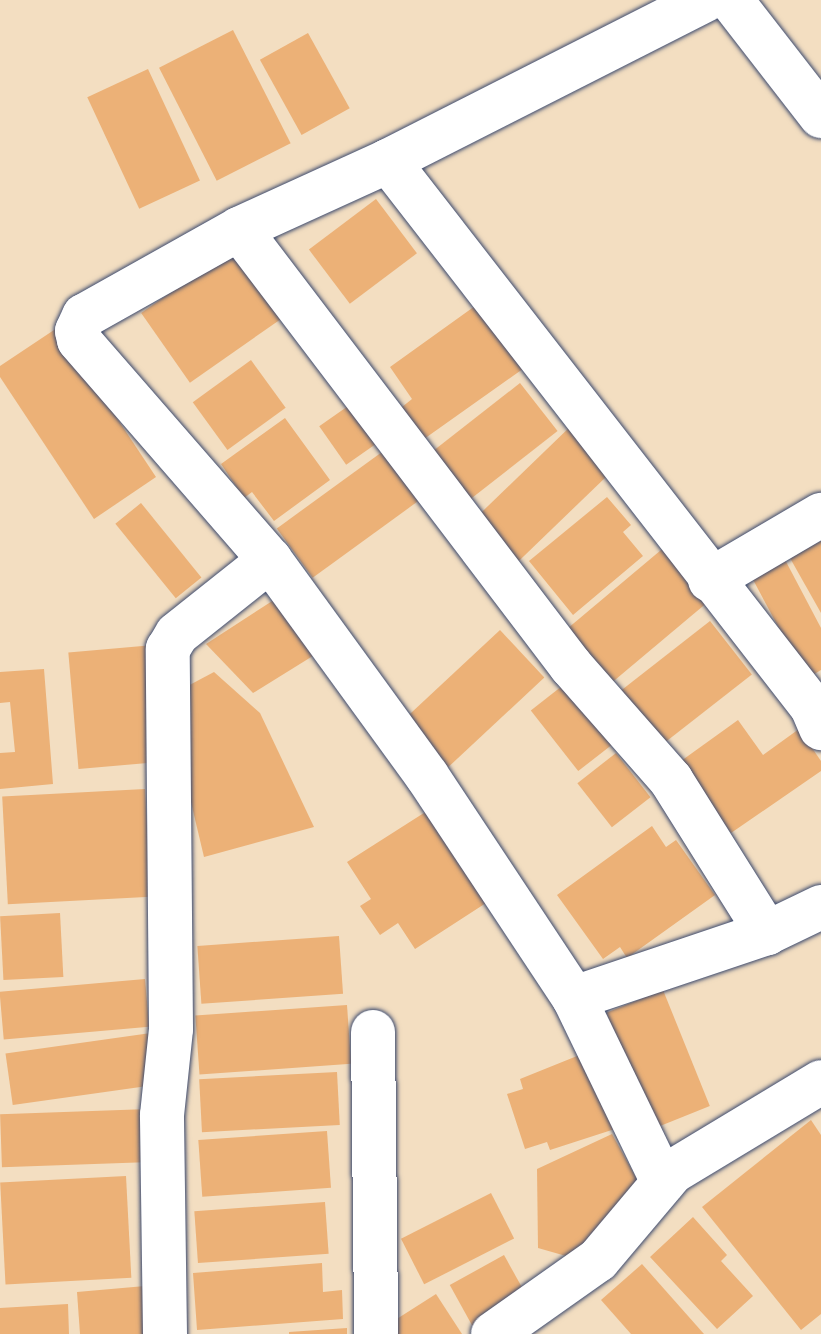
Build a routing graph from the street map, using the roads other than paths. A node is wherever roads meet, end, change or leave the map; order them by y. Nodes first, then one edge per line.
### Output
1 (705, 0) edge
2 (731, 0) edge
3 (821, 116) edge
4 (388, 161) junction
5 (239, 229) junction
6 (821, 515) edge
7 (270, 560) junction
8 (710, 580) junction
9 (818, 712) edge
10 (821, 907) edge
11 (767, 933) junction
12 (574, 998) junction
13 (373, 1032) dead end
14 (821, 1082) edge
15 (663, 1182) junction
16 (165, 1334) edge
17 (376, 1334) edge
18 (493, 1334) edge

1 - 4 street
2 - 3 street
4 - 5 street
4 - 8 street
5 - 7 street
5 - 11 street
6 - 8 street
7 - 12 street
7 - 16 street
8 - 9 street
10 - 11 street
11 - 12 street
12 - 15 street
13 - 17 street
14 - 15 street
15 - 18 street

